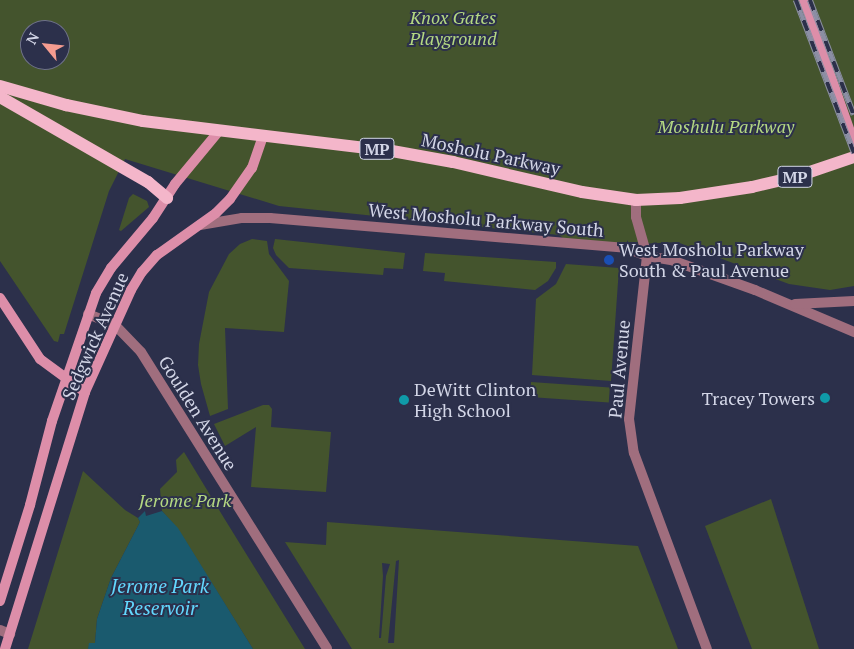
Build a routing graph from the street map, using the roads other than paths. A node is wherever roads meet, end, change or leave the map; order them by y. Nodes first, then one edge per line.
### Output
1 (804, 0) edge
2 (0, 86) edge
3 (0, 97) edge
4 (219, 131) junction
5 (262, 136) junction
6 (854, 143) edge
7 (854, 157) edge
8 (167, 198) junction
9 (636, 200) junction
10 (199, 225) junction
11 (646, 256) junction
12 (0, 298) edge
13 (854, 301) edge
14 (792, 304) junction
15 (88, 314) junction
16 (115, 325) junction
17 (854, 332) edge
18 (66, 380) junction
19 (85, 392) junction
20 (0, 601) edge
21 (5, 632) edge
22 (5, 649) edge
23 (326, 649) edge
24 (707, 649) edge

1 - 6 main road
2 - 4 main road, Mosholu Parkway / MP
3 - 8 main road
4 - 5 main road, Mosholu Parkway / MP
4 - 8 main road, Sedgwick Avenue
5 - 9 main road, Mosholu Parkway / MP
5 - 10 main road, Sedgwick Avenue
7 - 9 main road, Mosholu Parkway / MP
8 - 15 main road, Sedgwick Avenue
9 - 11 street, Paul Avenue
10 - 11 street, West Mosholu Parkway South
10 - 16 main road, Sedgwick Avenue
11 - 14 street, West Mosholu Parkway South
11 - 24 street, Paul Avenue
12 - 18 main road
13 - 14 street, West Mosholu Parkway South
14 - 17 street, West Mosholu Parkway South
15 - 16 street, Goulden Avenue
15 - 18 main road, Sedgwick Avenue
16 - 19 main road, Sedgwick Avenue
16 - 23 street, Goulden Avenue
18 - 19 main road
18 - 20 main road, Sedgwick Avenue
19 - 21 main road, Sedgwick Avenue
21 - 22 main road, Sedgwick Avenue

